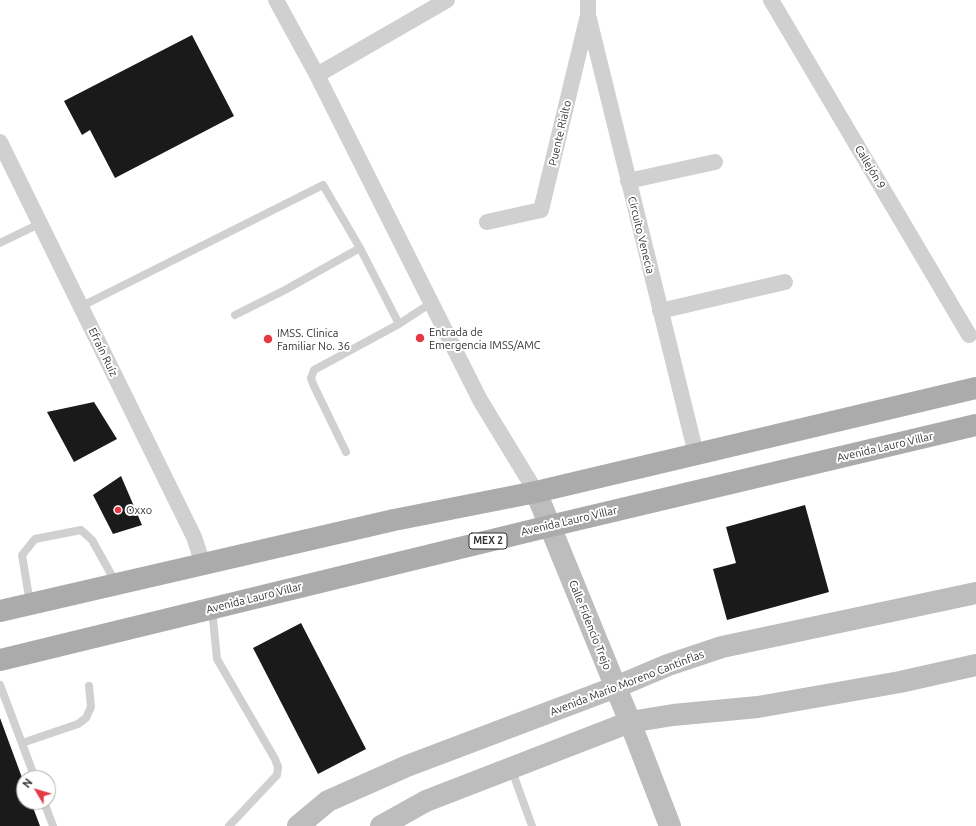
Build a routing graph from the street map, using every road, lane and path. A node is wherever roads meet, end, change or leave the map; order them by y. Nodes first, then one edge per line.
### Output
1 (276, 0) edge
2 (447, 0) edge
3 (771, 0) edge
4 (588, 8) edge
5 (317, 75) junction
6 (0, 142) edge
7 (715, 162) dead end
8 (628, 180) junction
9 (487, 222) dead end
10 (39, 224) junction
11 (0, 243) edge
12 (360, 248) junction
13 (785, 282) dead end
14 (431, 303) junction
15 (80, 307) junction
16 (660, 311) junction
17 (235, 315) dead end
18 (399, 324) junction
19 (969, 335) dead end
20 (976, 388) edge
21 (976, 425) edge
22 (346, 452) dead end
23 (696, 454) junction
24 (536, 492) junction
25 (550, 526) junction
26 (203, 564) junction
27 (116, 585) junction
28 (976, 593) edge
29 (30, 604) junction
30 (212, 608) junction
31 (0, 611) edge
32 (0, 660) edge
33 (976, 665) edge
34 (0, 686) edge
35 (89, 686) dead end
36 (616, 687) junction
37 (630, 722) junction
38 (22, 743) junction
39 (511, 768) junction
40 (32, 770) edge
41 (47, 810) edge
42 (385, 825) edge
43 (53, 826) edge
44 (230, 826) edge
45 (298, 826) edge
46 (532, 826) edge
47 (670, 826) edge

1 - 5 street
2 - 5 street
3 - 19 street, Callejón 9
4 - 8 street, Circuito Venecia
4 - 9 street, Puente Rialto
5 - 14 street
6 - 10 street, Efraín Ruíz
7 - 8 street
8 - 16 street, Circuito Venecia
10 - 11 lane
10 - 15 street, Efraín Ruíz
12 - 15 lane
12 - 17 lane
12 - 18 lane
13 - 16 street
14 - 18 lane
14 - 24 street
15 - 26 street, Efraín Ruíz
16 - 23 street, Circuito Venecia
18 - 22 lane
20 - 23 main road
21 - 25 main road, Avenida Lauro Villar / MEX 2
23 - 24 main road
24 - 25 main road, Calle Fidencio Trejo
24 - 26 main road
25 - 30 main road, Avenida Lauro Villar / MEX 2
25 - 36 main road, Calle Fidencio Trejo
26 - 27 main road
27 - 29 main road
27 - 29 lane
28 - 36 main road, Avenida Mario Moreno Cantinflas
29 - 31 main road
30 - 32 main road, Avenida Lauro Villar / MEX 2
30 - 44 lane
33 - 37 main road
34 - 38 lane
35 - 38 lane
36 - 37 main road, Calle Fidencio Trejo
36 - 45 main road, Avenida Mario Moreno Cantinflas
37 - 39 main road
37 - 47 main road, Calle Fidencio Trejo
38 - 40 lane
39 - 42 main road
39 - 46 lane
41 - 43 lane

